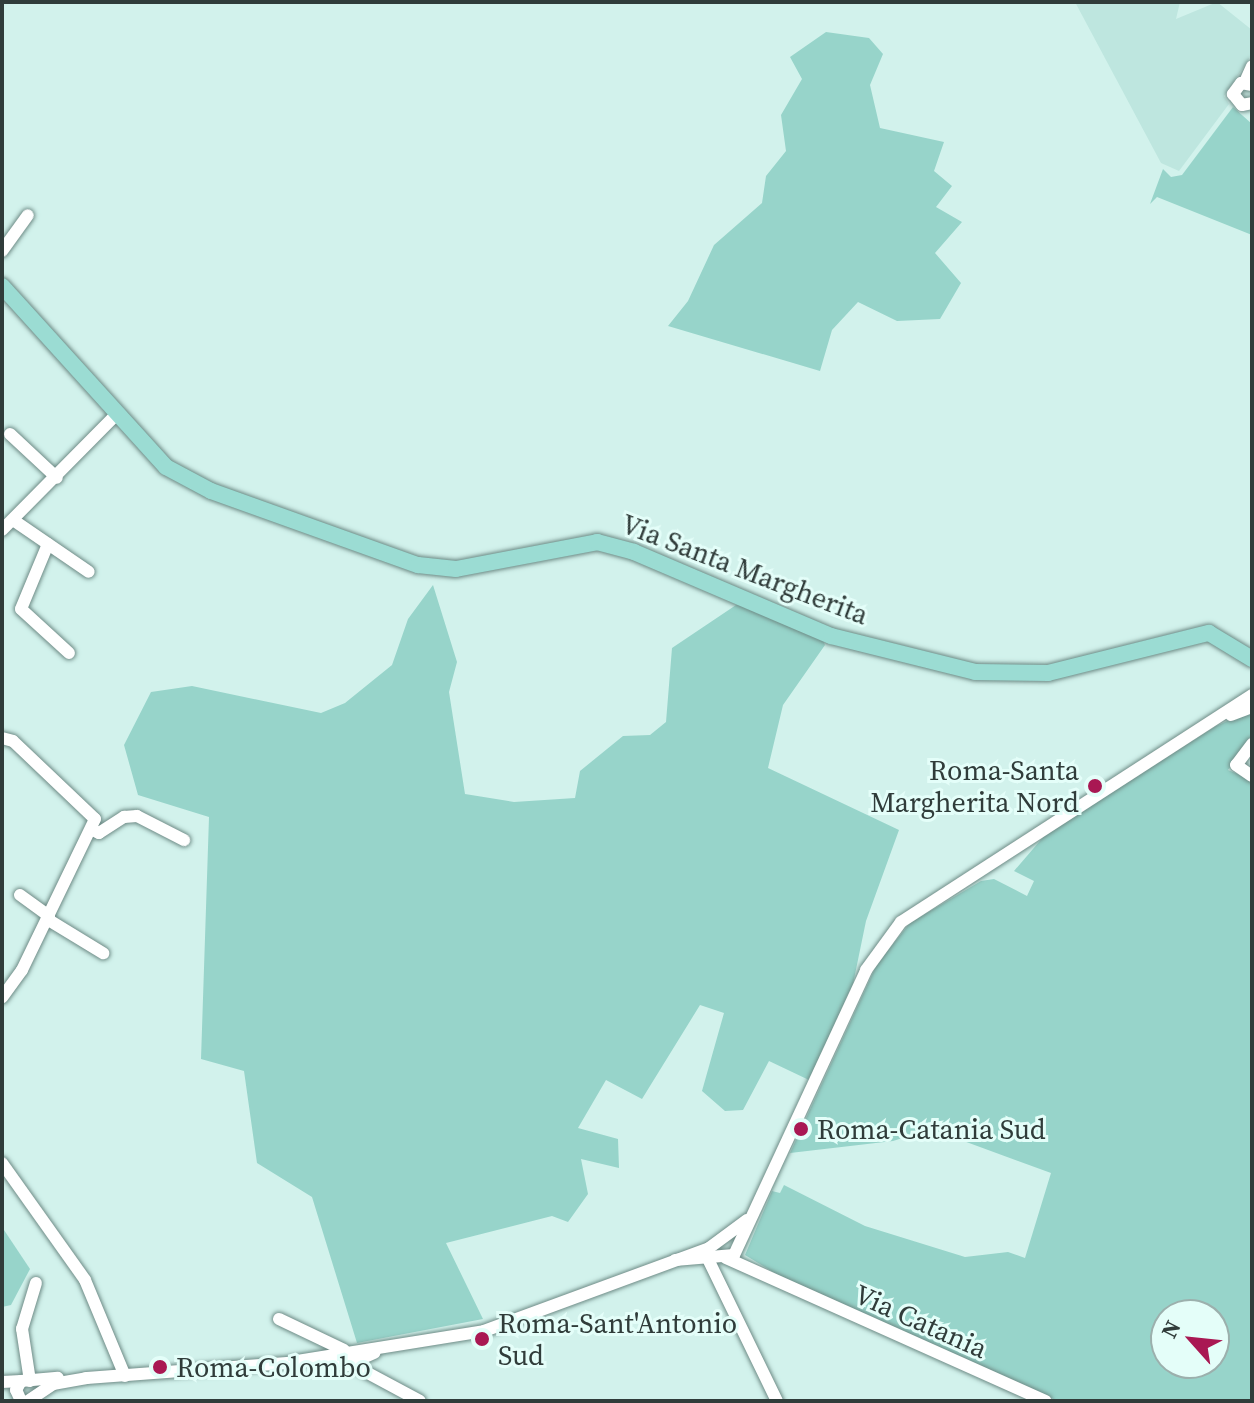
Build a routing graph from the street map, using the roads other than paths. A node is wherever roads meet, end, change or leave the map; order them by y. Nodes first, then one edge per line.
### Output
1 (1252, 66) edge
2 (1249, 83) edge
3 (1252, 103) edge
4 (28, 215) dead end
5 (2, 251) edge
6 (2, 286) edge
7 (115, 416) junction
8 (10, 434) dead end
9 (57, 478) junction
10 (16, 522) junction
11 (2, 530) edge
12 (48, 544) junction
13 (89, 572) dead end
14 (69, 653) dead end
15 (1250, 658) edge
16 (1252, 695) edge
17 (1252, 707) edge
18 (1205, 725) junction
19 (2, 738) edge
20 (1252, 744) edge
21 (1252, 776) edge
22 (91, 829) junction
23 (184, 840) dead end
24 (20, 895) dead end
25 (48, 917) junction
26 (103, 953) dead end
27 (2, 998) edge
28 (2, 1163) edge
29 (729, 1249) junction
30 (708, 1259) junction
31 (675, 1260) junction
32 (36, 1283) dead end
33 (279, 1319) dead end
34 (315, 1332) junction
35 (327, 1356) junction
36 (349, 1357) junction
37 (125, 1376) junction
38 (2, 1382) edge
39 (2, 1390) edge
40 (27, 1394) edge
41 (420, 1401) edge
42 (777, 1401) edge
43 (1045, 1401) edge

1 - 2 street
2 - 3 street
4 - 5 street
6 - 7 main road, Via Santa Margherita
7 - 9 street
7 - 15 main road, Via Santa Margherita
8 - 9 street
9 - 10 street
10 - 11 street
10 - 12 street
12 - 13 street
12 - 14 street
16 - 18 street
17 - 18 street
18 - 29 street
19 - 22 street
20 - 21 street
22 - 23 street
22 - 25 street
24 - 25 street
25 - 26 street
25 - 27 street
28 - 37 street
29 - 30 street
29 - 31 street
29 - 43 street, Via Catania
30 - 31 street
30 - 42 street
31 - 36 street
32 - 40 street
33 - 34 street
34 - 35 street
34 - 36 street
35 - 36 street
35 - 37 street
36 - 41 street
37 - 40 street
38 - 40 street
39 - 40 street

